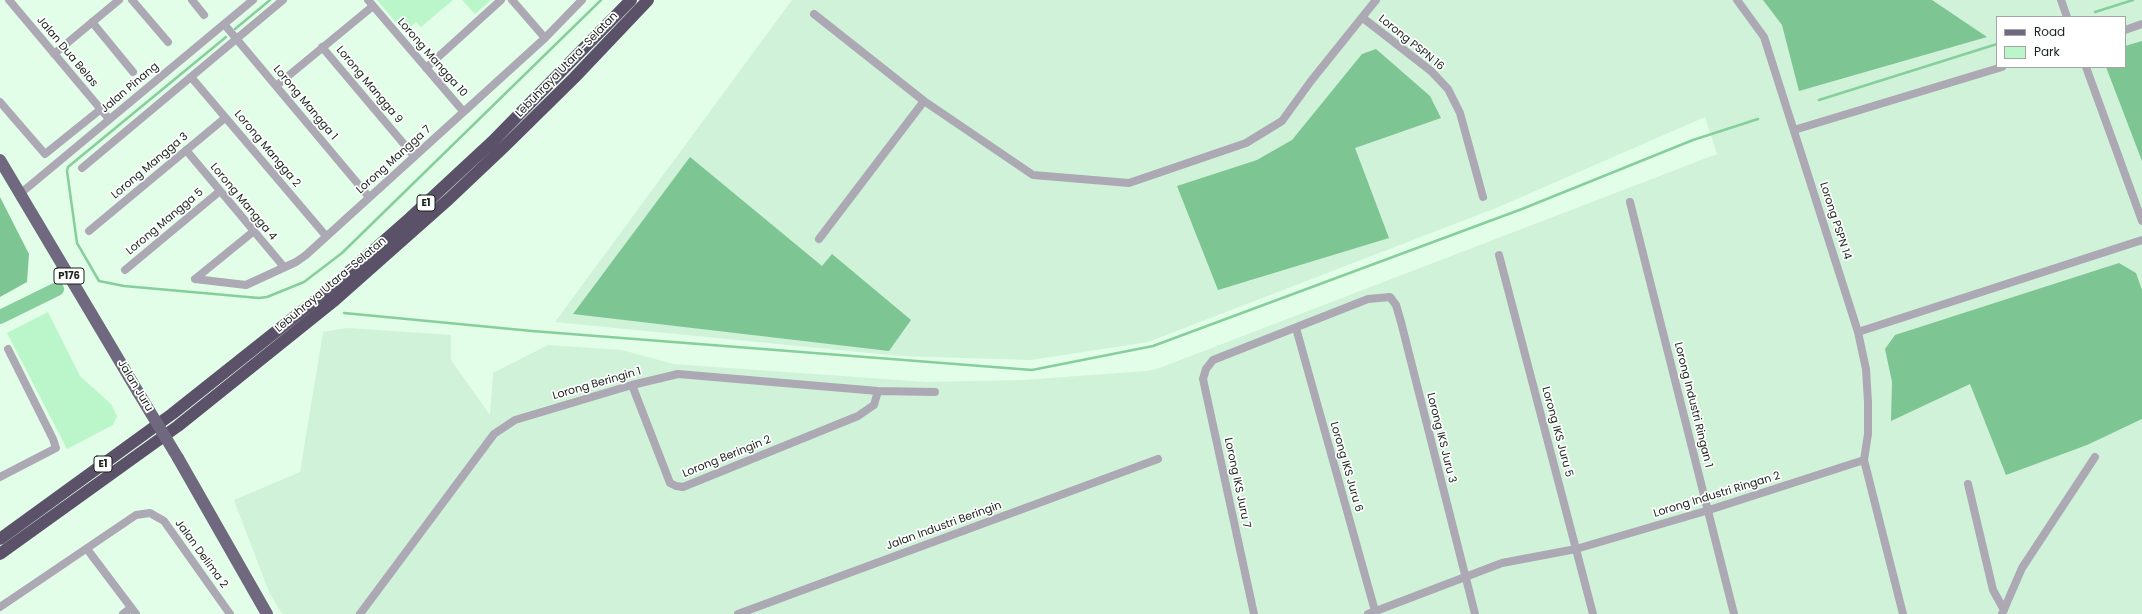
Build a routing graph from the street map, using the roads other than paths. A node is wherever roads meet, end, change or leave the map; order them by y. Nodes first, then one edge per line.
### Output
1 (10, 0) edge
2 (119, 0) edge
3 (132, 0) edge
4 (192, 0) edge
5 (253, 0) edge
6 (283, 0) edge
7 (501, 0) edge
8 (512, 0) edge
9 (582, 0) edge
10 (631, 0) edge
11 (648, 0) edge
12 (1376, 0) edge
13 (1737, 0) edge
14 (2061, 0) edge
15 (371, 3) edge
16 (204, 14) dead end
17 (814, 14) dead end
18 (2067, 16) edge
19 (1363, 18) junction
20 (92, 22) junction
21 (224, 24) junction
22 (2142, 24) edge
23 (2126, 30) edge
24 (544, 38) junction
25 (236, 39) junction
26 (168, 42) dead end
27 (322, 47) junction
28 (54, 54) junction
29 (426, 68) junction
30 (1999, 68) edge
31 (2086, 68) edge
32 (133, 72) dead end
33 (191, 77) junction
34 (276, 86) junction
35 (924, 101) junction
36 (0, 102) edge
37 (101, 109) junction
38 (463, 111) junction
39 (226, 118) junction
40 (109, 119) junction
41 (1794, 130) junction
42 (186, 150) junction
43 (414, 156) junction
44 (0, 160) edge
45 (82, 168) dead end
46 (220, 190) junction
47 (21, 193) junction
48 (369, 197) junction
49 (1483, 198) dead end
50 (1630, 202) dead end
51 (2142, 221) edge
52 (89, 230) dead end
53 (254, 231) junction
54 (326, 236) junction
55 (819, 239) dead end
56 (2142, 240) edge
57 (1499, 255) dead end
58 (284, 267) junction
59 (125, 270) dead end
60 (1296, 328) junction
61 (1858, 332) junction
62 (8, 349) dead end
63 (632, 385) junction
64 (878, 391) junction
65 (936, 392) dead end
66 (2095, 457) dead end
67 (1158, 459) dead end
68 (1864, 460) junction
69 (0, 477) edge
70 (1968, 484) dead end
71 (1709, 510) junction
72 (0, 539) edge
73 (87, 549) junction
74 (1576, 549) junction
75 (0, 554) edge
76 (1465, 577) junction
77 (0, 607) edge
78 (133, 611) edge
79 (2003, 612) edge
80 (1372, 613) edge
81 (123, 614) edge
82 (230, 614) edge
83 (267, 614) edge
84 (360, 614) edge
85 (738, 614) edge
86 (1254, 614) edge
87 (1475, 614) edge
88 (1593, 614) edge
89 (1734, 614) edge
90 (1903, 614) edge

1 - 28 street, Jalan Dua Belas
2 - 20 street
3 - 26 street
4 - 16 street
5 - 21 street, Jalan Pinang
6 - 25 street
7 - 29 street
8 - 24 street
9 - 24 street, Lorong Mangga 7
10 - 72 highway, Lebuhraya Utara–Selatan / E1
11 - 75 highway, Lebuhraya Utara–Selatan / E1
12 - 19 street
13 - 41 street, Lorong PSPN 14
14 - 18 street
15 - 27 street
15 - 29 street, Lorong Mangga 10
17 - 35 street
19 - 35 street
19 - 49 street, Lorong PSPN 16
20 - 28 street
20 - 32 street
21 - 25 street, Lorong Mangga 1
21 - 40 street, Jalan Pinang
22 - 23 street
24 - 38 street, Lorong Mangga 7
25 - 33 street
25 - 34 street, Lorong Mangga 1
27 - 34 street
27 - 43 street, Lorong Mangga 9
28 - 37 street, Jalan Dua Belas
29 - 38 street, Lorong Mangga 10
30 - 41 street
31 - 51 street
33 - 39 street, Lorong Mangga 2
33 - 45 street
34 - 48 street, Lorong Mangga 1
35 - 55 street
36 - 37 street
37 - 40 street, Jalan Dua Belas
38 - 43 street, Lorong Mangga 7
39 - 42 street, Lorong Mangga 3
39 - 54 street, Lorong Mangga 2
40 - 47 street, Jalan Pinang
41 - 61 street, Lorong PSPN 14
42 - 46 street, Lorong Mangga 4
42 - 52 street, Lorong Mangga 3
43 - 48 street, Lorong Mangga 7
44 - 47 main road, Jalan Juru / P176
46 - 53 street, Lorong Mangga 4
46 - 59 street, Lorong Mangga 5
47 - 83 main road, Jalan Juru / P176, bridge
48 - 54 street, Lorong Mangga 7
50 - 71 street, Lorong Industri Ringan 1
53 - 58 street, Lorong Mangga 4
53 - 58 street, Lorong Mangga 7
54 - 58 street, Lorong Mangga 7
56 - 61 street
57 - 74 street, Lorong IKS Juru 5
60 - 76 street, Lorong IKS Juru 3
60 - 80 street, Lorong IKS Juru 6
60 - 86 street, Lorong IKS Juru 7
61 - 68 street, Lorong PSPN 14
62 - 69 street
63 - 64 street, Lorong Beringin 1
63 - 64 street, Lorong Beringin 2
63 - 84 street, Lorong Beringin 1
64 - 65 street, Lorong Beringin 1
66 - 79 street
67 - 85 street, Jalan Industri Beringin
68 - 71 street, Lorong Industri Ringan 2
68 - 90 street
70 - 79 street
71 - 74 street, Lorong Industri Ringan 2
71 - 89 street, Lorong Industri Ringan 1
73 - 77 street, Jalan Delima 2
73 - 78 street
73 - 82 street, Jalan Delima 2
74 - 76 street, Lorong Industri Ringan 2
74 - 88 street, Lorong IKS Juru 5
76 - 80 street, Lorong Industri Ringan 2
76 - 87 street, Lorong IKS Juru 3
78 - 81 street

